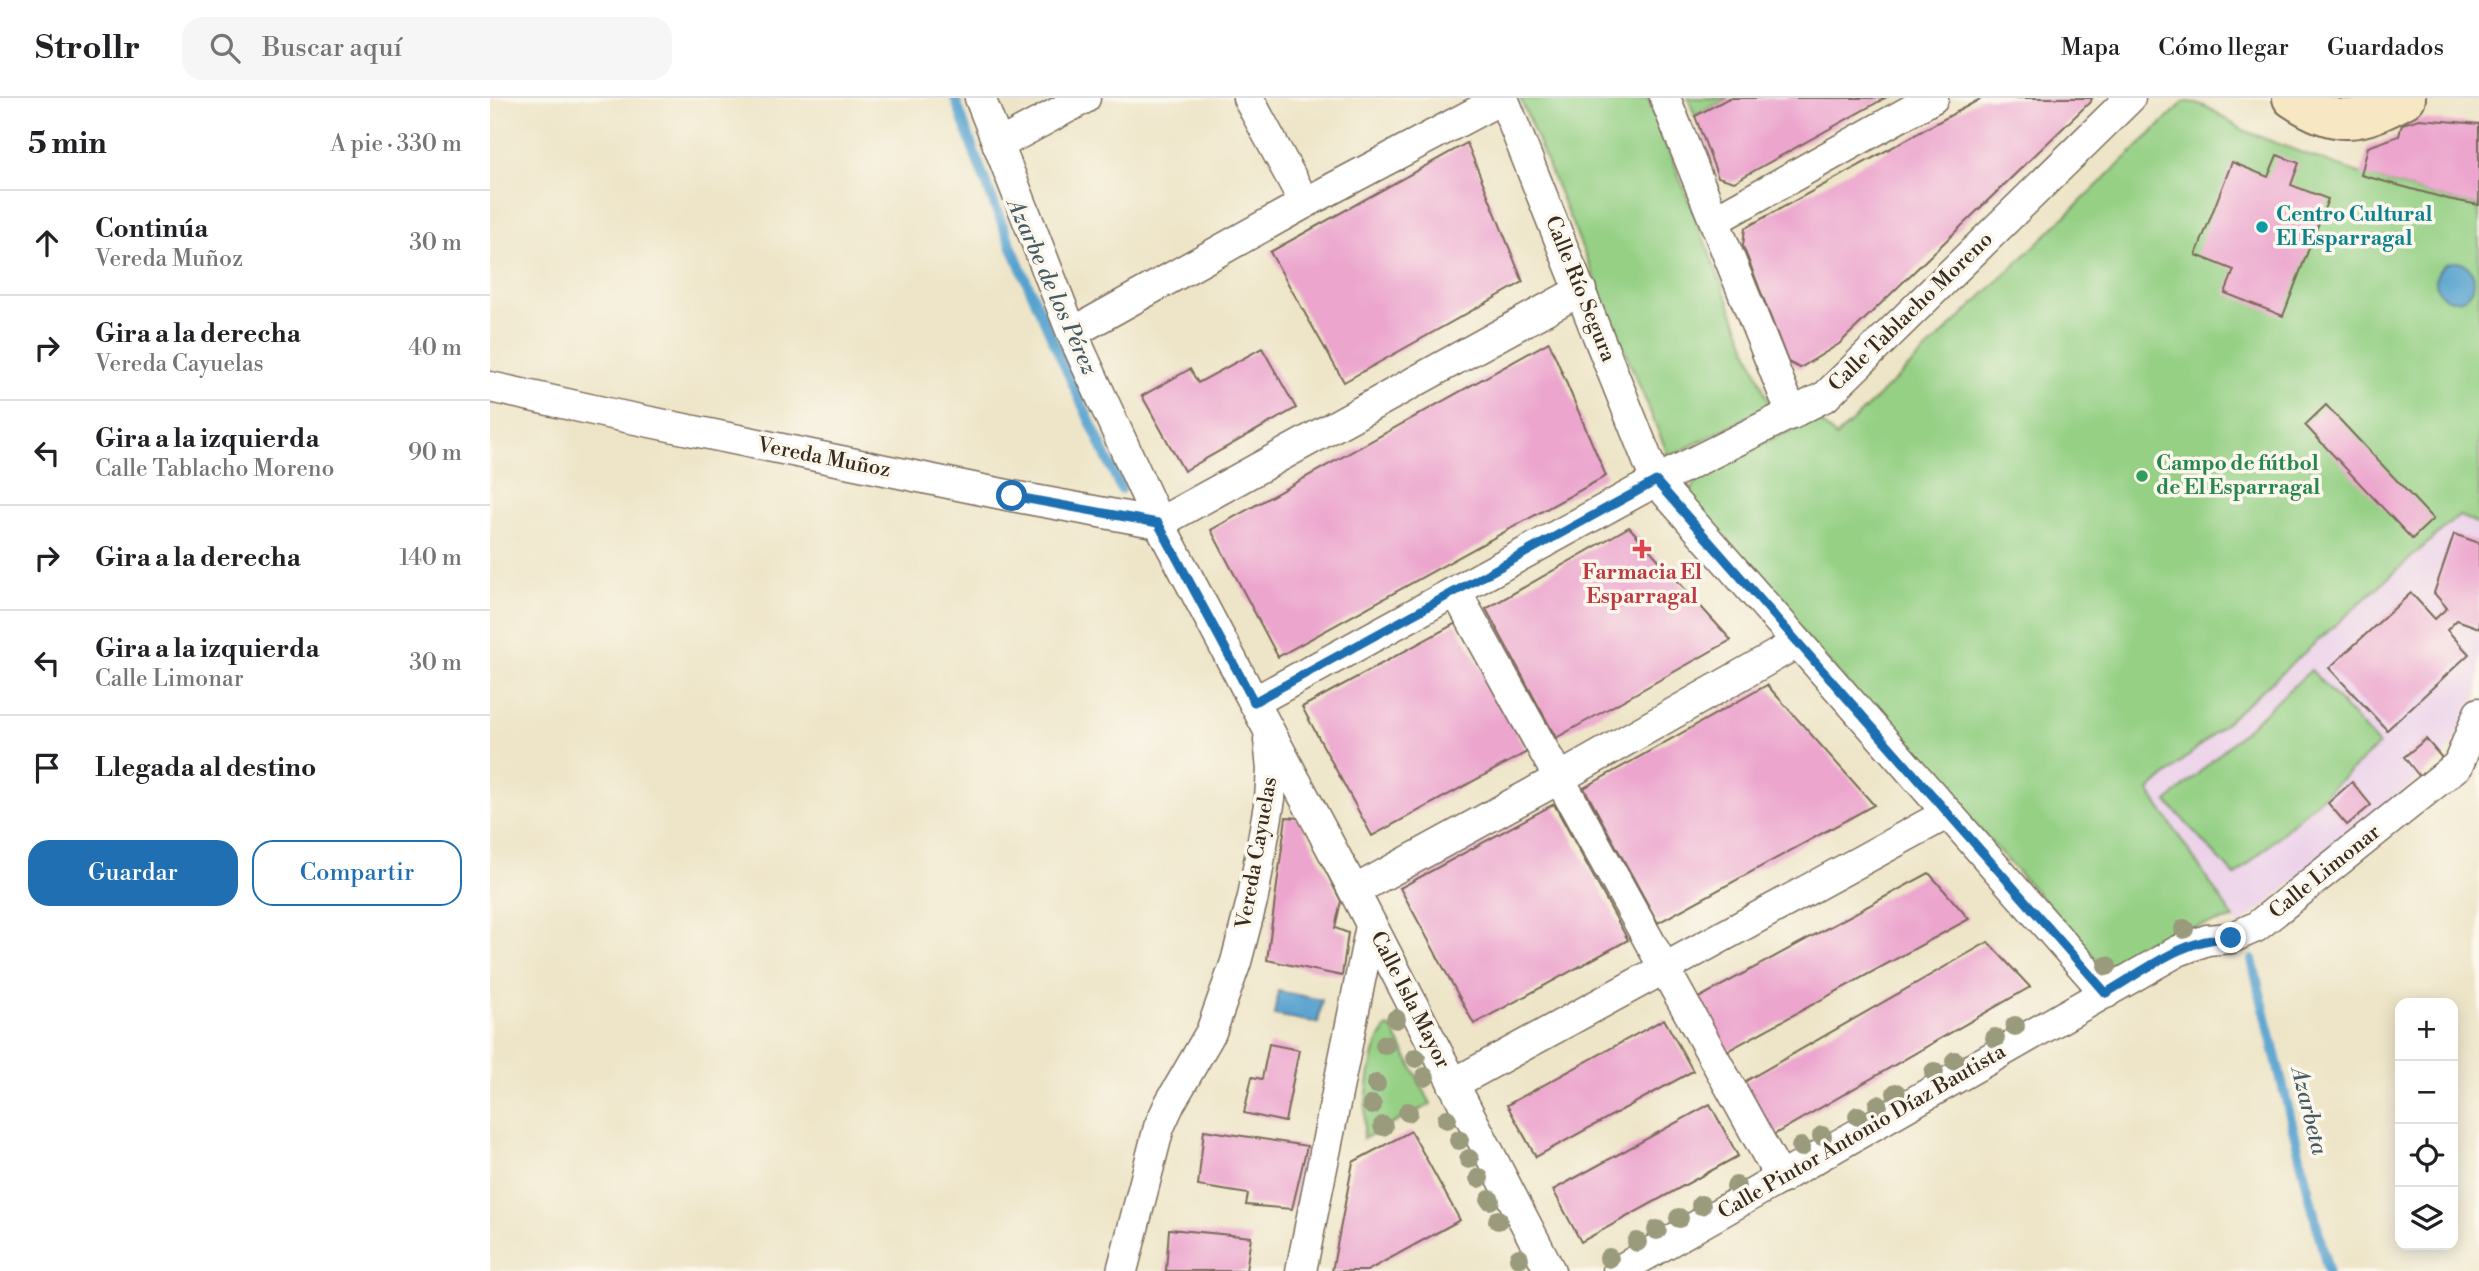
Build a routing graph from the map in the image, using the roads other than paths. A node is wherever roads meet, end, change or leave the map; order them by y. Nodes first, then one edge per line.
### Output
1 (981, 98) edge
2 (1084, 98) edge
3 (1248, 98) edge
4 (1503, 98) edge
5 (1665, 98) edge
6 (1933, 98) edge
7 (2129, 98) edge
8 (2292, 98) edge
9 (2406, 98) edge
10 (998, 145) junction
11 (1305, 203) junction
12 (1715, 220) junction
13 (1580, 290) junction
14 (1072, 333) junction
15 (490, 387) edge
16 (1792, 414) junction
17 (1656, 481) junction
18 (1158, 523) junction
19 (1456, 592) junction
20 (1797, 643) junction
21 (1254, 702) junction
22 (2479, 713) edge
23 (1269, 729) junction
24 (2469, 771) edge
25 (1560, 778) junction
26 (1948, 813) junction
27 (1354, 891) junction
28 (1371, 926) junction
29 (1665, 968) junction
30 (2106, 993) junction
31 (1453, 1084) junction
32 (1781, 1179) junction
33 (1122, 1271) edge
34 (1301, 1271) edge
35 (1549, 1271) edge
36 (1618, 1271) edge

1 - 10 street, Vereda Cayuelas
2 - 10 street
3 - 11 street
4 - 11 street
4 - 13 street, Calle Río Segura
5 - 12 street
6 - 12 street
7 - 16 street, Calle Tablacho Moreno
8 - 9 main road
10 - 14 street, Vereda Cayuelas
11 - 14 street
12 - 16 street
13 - 17 street, Calle Río Segura
13 - 18 street
14 - 18 street, Vereda Cayuelas
15 - 18 street, Vereda Muñoz
16 - 17 street, Calle Tablacho Moreno
17 - 19 street, Calle Tablacho Moreno
17 - 20 street, Calle Río Segura
18 - 21 street, Vereda Cayuelas
19 - 21 street, Calle Tablacho Moreno
19 - 25 street
20 - 25 street
20 - 26 street, Calle Río Segura
21 - 23 street, Vereda Cayuelas
22 - 24 street, Calle Limonar
23 - 27 street, Calle Isla Mayor
23 - 33 street, Vereda Cayuelas
24 - 30 street, Calle Limonar
25 - 27 street
25 - 29 street
26 - 29 street
26 - 30 street, Calle Río Segura
27 - 28 street, Calle Isla Mayor
28 - 31 street, Calle Isla Mayor
28 - 34 street
29 - 31 street
29 - 32 street
30 - 32 street, Calle Pintor Antonio Díaz Bautista
31 - 35 street, Calle Isla Mayor
32 - 36 street, Calle Pintor Antonio Díaz Bautista

